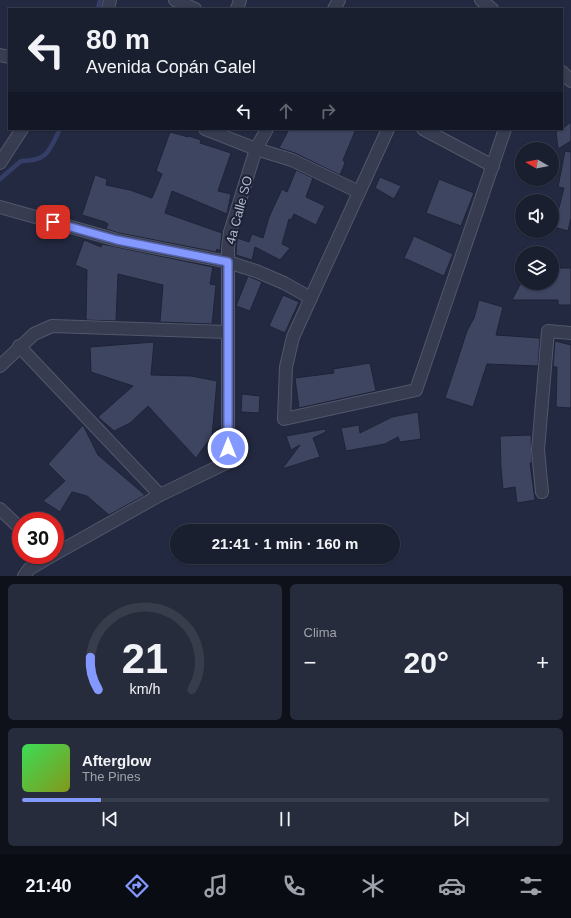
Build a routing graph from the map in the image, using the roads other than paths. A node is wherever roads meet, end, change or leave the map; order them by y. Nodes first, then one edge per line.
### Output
1 (175, 0) edge
2 (481, 0) edge
3 (193, 8) edge
4 (491, 8) edge
5 (563, 73) edge
6 (571, 81) edge
7 (21, 130) edge
8 (208, 130) edge
9 (266, 130) edge
10 (388, 130) edge
11 (425, 130) edge
12 (505, 130) edge
13 (256, 149) junction
14 (0, 163) edge
15 (494, 166) junction
16 (359, 192) junction
17 (0, 207) edge
18 (228, 262) junction
19 (311, 298) junction
20 (228, 332) junction
21 (571, 333) edge
22 (20, 346) junction
23 (0, 366) edge
24 (542, 492) dead end
25 (160, 495) junction
26 (0, 509) edge
27 (12, 520) edge
28 (64, 548) edge
29 (37, 564) edge
30 (24, 576) edge

1 - 3 street
2 - 4 street
5 - 6 street
7 - 14 street
8 - 13 street
9 - 13 street, 4a Calle SO
10 - 16 street
11 - 15 street
12 - 15 street
13 - 16 street
13 - 18 street, 4a Calle SO
15 - 19 street
16 - 19 street
17 - 18 street
18 - 19 street
18 - 20 street, 4a Calle SO
20 - 22 street
20 - 25 street, 4a Calle SO
21 - 24 street
22 - 23 street
22 - 25 street
25 - 28 street
26 - 27 street
29 - 30 street

